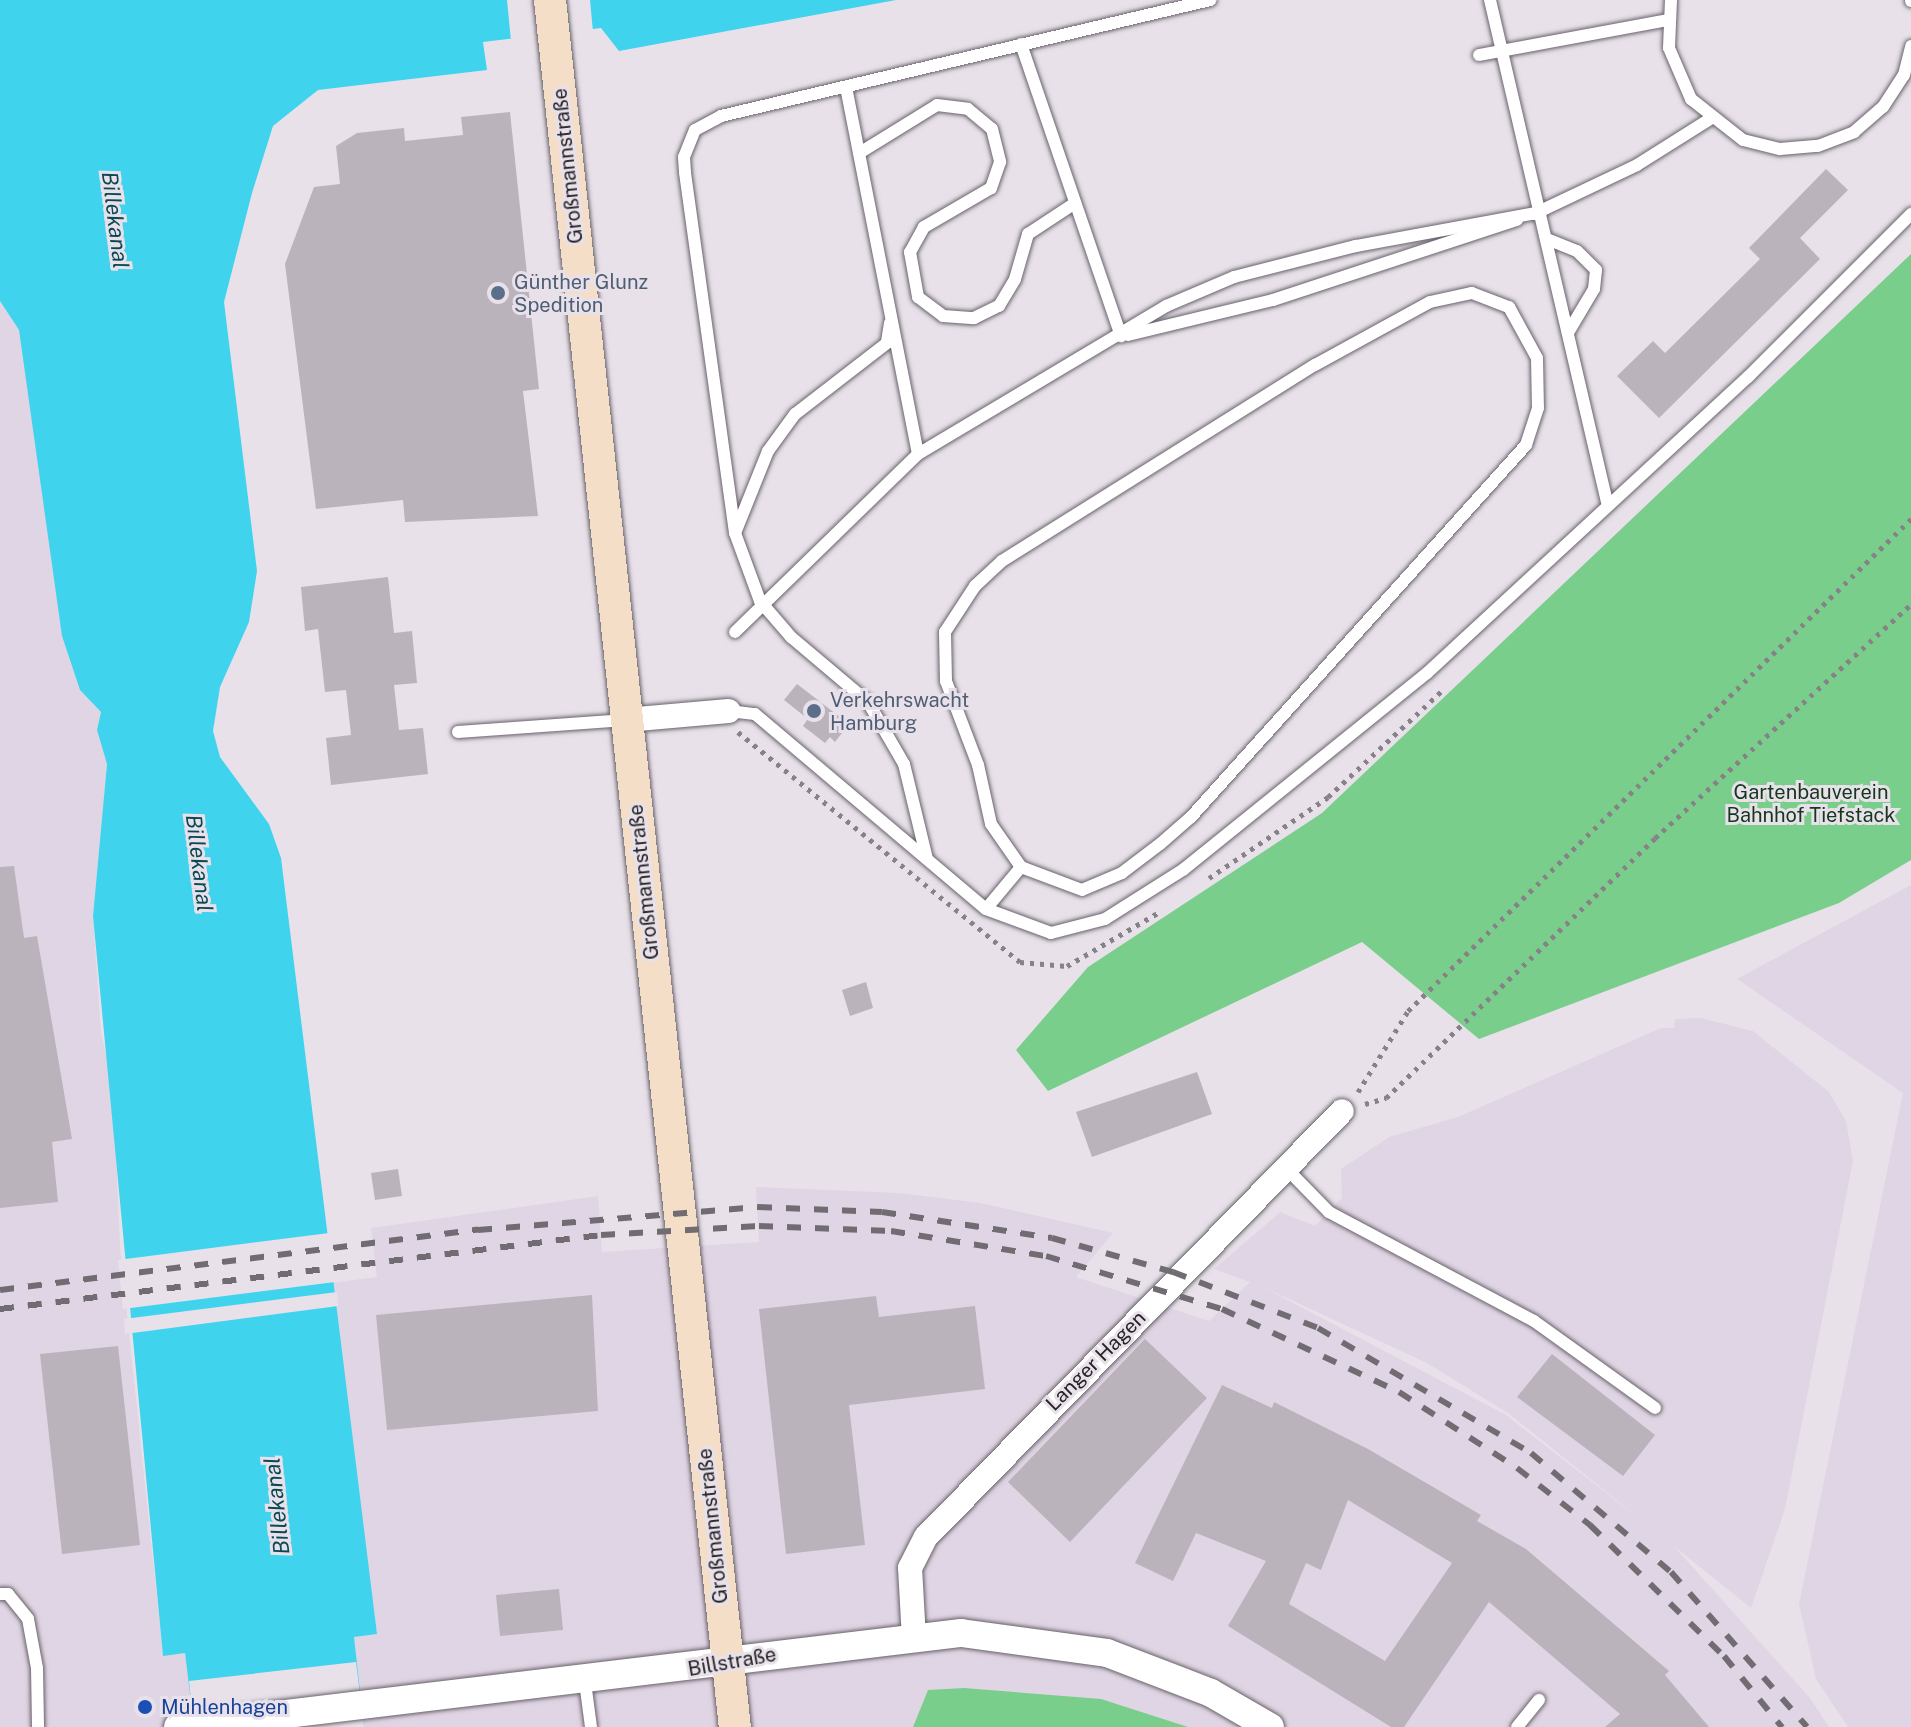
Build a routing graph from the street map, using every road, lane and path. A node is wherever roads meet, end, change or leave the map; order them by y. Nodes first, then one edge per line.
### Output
1 (550, 0) edge
2 (1210, 0) edge
3 (1490, 0) edge
4 (1671, 0) edge
5 (1667, 20) junction
6 (1021, 44) junction
7 (1911, 46) edge
8 (1503, 51) junction
9 (1479, 55) dead end
10 (846, 87) junction
11 (1710, 119) junction
12 (861, 152) junction
13 (1075, 203) junction
14 (1541, 212) junction
15 (1911, 214) edge
16 (1547, 239) junction
17 (890, 323) junction
18 (1569, 331) junction
19 (1121, 336) junction
20 (918, 454) junction
21 (1607, 502) junction
22 (1911, 519) edge
23 (735, 533) junction
24 (760, 601) junction
25 (1911, 604) edge
26 (735, 632) dead end
27 (729, 711) joint
28 (626, 720) junction
29 (458, 732) dead end
30 (927, 859) junction
31 (1021, 867) junction
32 (986, 909) junction
33 (1342, 1111) junction
34 (1287, 1169) junction
35 (1655, 1408) dead end
36 (0, 1594) edge
37 (914, 1639) junction
38 (728, 1662) junction
39 (585, 1682) junction
40 (1539, 1700) dead end
41 (186, 1726) edge
42 (38, 1727) edge
43 (591, 1727) edge
44 (735, 1727) edge
45 (1270, 1727) edge
46 (1517, 1727) edge

1 - 28 main road, Großmannstraße
2 - 6 lane
3 - 8 lane
4 - 5 lane
5 - 8 lane
5 - 11 lane
6 - 10 lane
6 - 13 lane
7 - 11 lane
8 - 9 lane
8 - 14 lane
10 - 12 lane
10 - 23 lane
11 - 14 lane
12 - 13 lane
12 - 17 lane
13 - 19 lane
14 - 16 lane
14 - 19 lane
14 - 19 lane
15 - 21 lane
16 - 18 lane
16 - 18 lane
17 - 20 lane
17 - 23 lane
18 - 21 lane
19 - 20 lane
20 - 24 lane
21 - 32 lane
22 - 33 path
23 - 24 lane
24 - 26 lane
24 - 30 lane
25 - 33 path
27 - 28 street
27 - 30 lane
28 - 29 lane
28 - 38 main road, Großmannstraße
30 - 32 lane
31 - 31 lane
31 - 32 lane
33 - 34 street, Langer Hagen
34 - 35 lane
34 - 37 street, Langer Hagen
36 - 42 lane
37 - 38 street, Billstraße
37 - 45 street, Billstraße
38 - 39 street, Billstraße
38 - 44 main road, Großmannstraße
39 - 41 street, Billstraße
39 - 43 lane
40 - 46 lane

